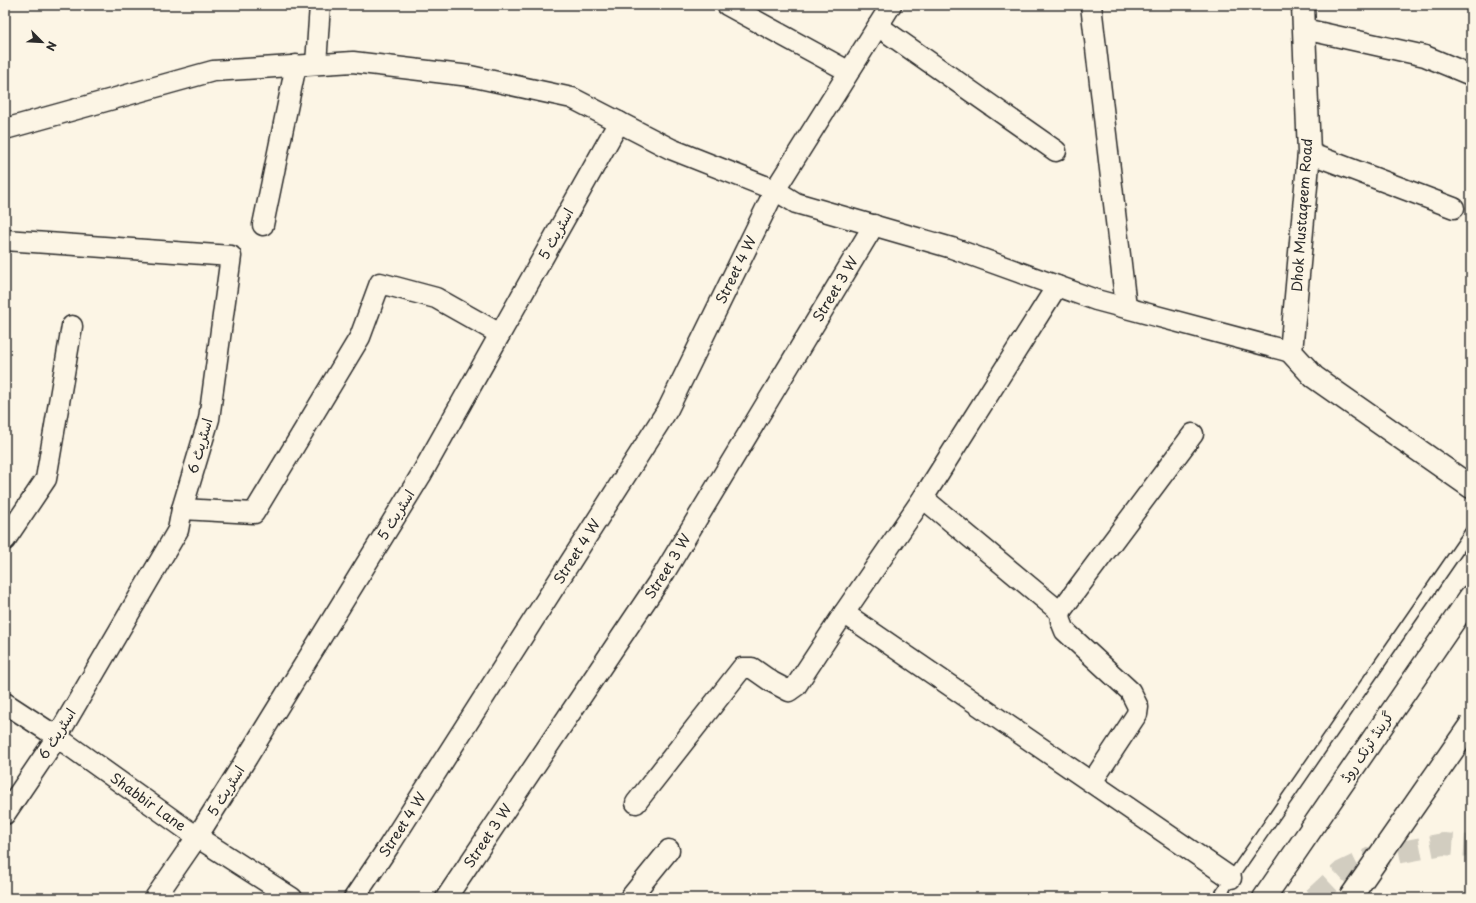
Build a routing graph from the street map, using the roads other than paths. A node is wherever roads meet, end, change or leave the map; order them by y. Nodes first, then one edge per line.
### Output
1 (320, 5) edge
2 (727, 5) edge
3 (891, 5) edge
4 (1091, 5) edge
5 (1303, 5) edge
6 (878, 26) junction
7 (1304, 29) junction
8 (316, 64) junction
9 (296, 66) junction
10 (848, 71) junction
11 (1471, 75) edge
12 (619, 122) junction
13 (5, 129) edge
14 (1056, 150) dead end
15 (1309, 153) junction
16 (775, 190) junction
17 (1454, 208) dead end
18 (263, 225) dead end
19 (874, 225) junction
20 (5, 240) edge
21 (1057, 286) junction
22 (1126, 307) junction
23 (72, 326) dead end
24 (500, 334) junction
25 (1291, 352) junction
26 (1193, 434) dead end
27 (1471, 486) edge
28 (923, 498) junction
29 (182, 509) junction
30 (1471, 532) edge
31 (5, 540) edge
32 (1471, 596) edge
33 (1060, 612) junction
34 (844, 613) junction
35 (5, 703) edge
36 (1471, 724) edge
37 (57, 737) junction
38 (1092, 782) junction
39 (636, 803) dead end
40 (5, 814) edge
41 (197, 837) junction
42 (669, 850) dead end
43 (1232, 878) junction
44 (155, 898) edge
45 (292, 898) edge
46 (354, 898) edge
47 (446, 898) edge
48 (630, 898) edge
49 (1218, 898) edge
50 (1264, 898) edge
51 (1350, 898) edge

1 - 8 street
2 - 10 street
3 - 6 street, Street 4 W
4 - 22 street
5 - 7 main road, Dhok Mustaqeem Road
6 - 10 street, Street 4 W
6 - 14 street
7 - 11 street
7 - 15 main road, Dhok Mustaqeem Road
8 - 9 street
8 - 12 street
9 - 13 street
9 - 18 street
10 - 16 street, Street 4 W
12 - 16 street
12 - 24 street, اسٹریٹ 5
15 - 17 street
15 - 25 main road, Dhok Mustaqeem Road
16 - 19 street
16 - 46 street, Street 4 W
19 - 21 street
19 - 47 street, Street 3 W
20 - 29 street, اسٹریٹ 6
21 - 22 street
21 - 28 street
22 - 25 street
23 - 31 street
24 - 29 street
24 - 41 street, اسٹریٹ 5
25 - 27 main road
26 - 33 street
28 - 33 street
28 - 34 street
29 - 37 street, اسٹریٹ 6
30 - 43 lane
32 - 50 main road, گرینڈ ٹرنک روڈ
33 - 38 street
34 - 38 street
34 - 39 street
35 - 37 street, Shabbir Lane
36 - 51 main road, bridge
37 - 40 street, اسٹریٹ 6
37 - 41 street, Shabbir Lane
38 - 43 street
41 - 44 street, اسٹریٹ 5
41 - 45 street, Shabbir Lane
42 - 48 street
43 - 49 lane

